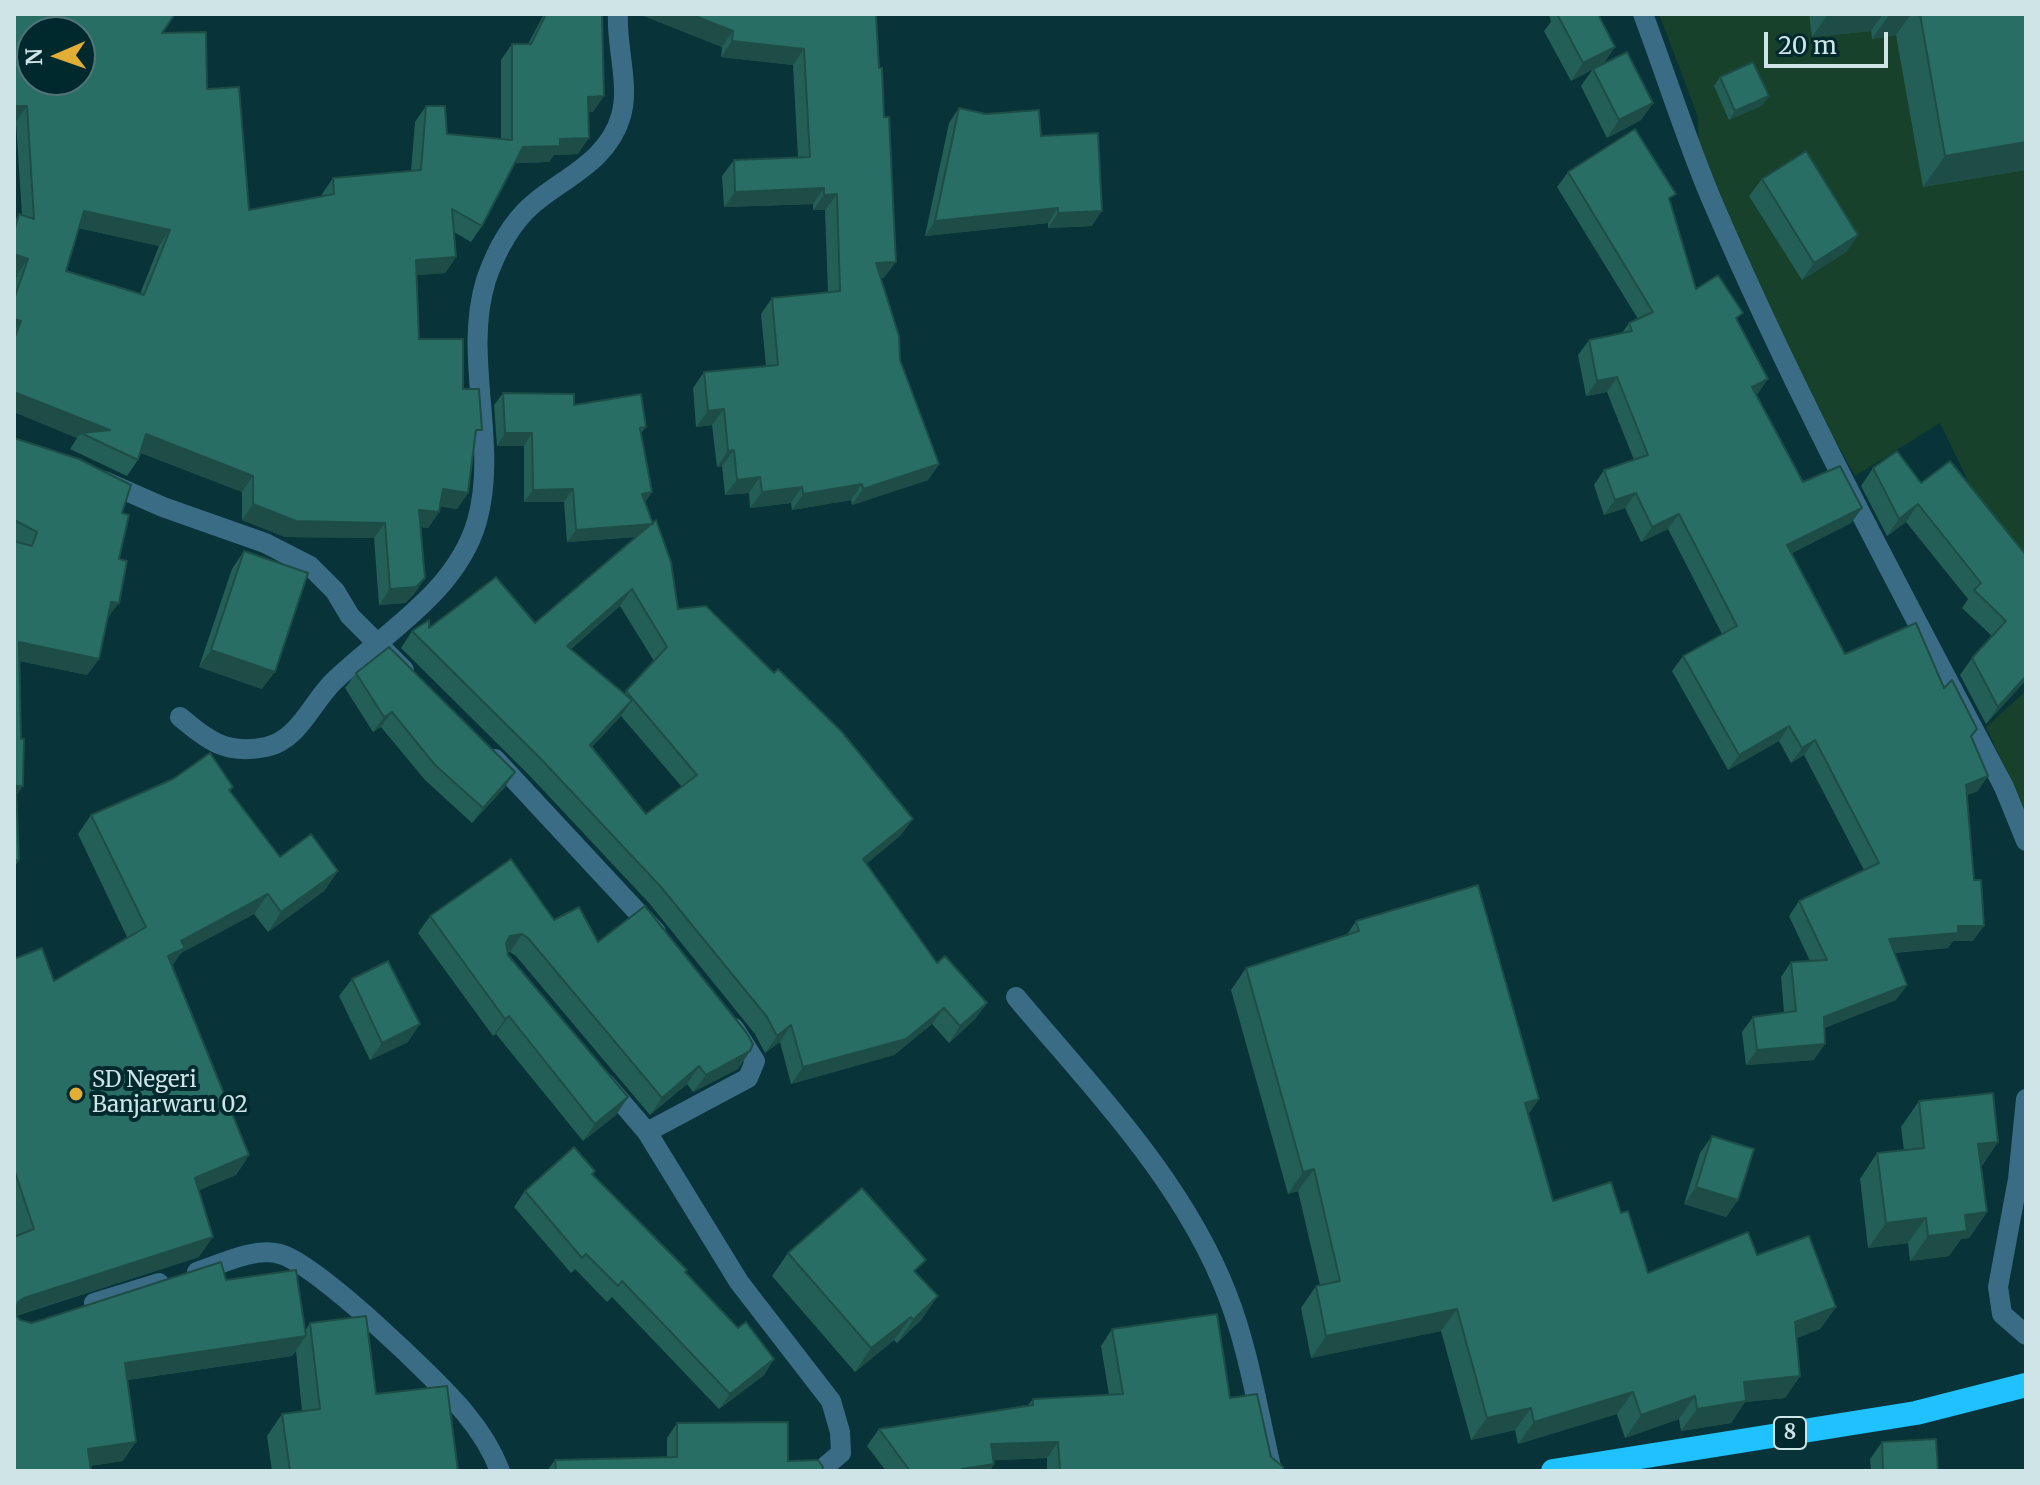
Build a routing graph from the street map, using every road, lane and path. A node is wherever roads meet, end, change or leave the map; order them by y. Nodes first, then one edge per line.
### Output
1 (618, 14) edge
2 (1643, 14) edge
3 (87, 473) edge
4 (381, 644) junction
5 (418, 685) edge
6 (180, 717) dead end
7 (477, 741) edge
8 (2026, 841) edge
9 (669, 948) edge
10 (1016, 997) dead end
11 (717, 1007) edge
12 (591, 1066) edge
13 (2026, 1099) edge
14 (647, 1132) junction
15 (79, 1309) edge
16 (2026, 1335) edge
17 (2026, 1385) edge
18 (500, 1471) edge
19 (820, 1471) edge
20 (1272, 1471) edge
21 (1553, 1471) edge

1 - 4 street
2 - 8 street
3 - 4 street
4 - 5 street
4 - 6 street
7 - 9 street
10 - 20 street
11 - 14 street
12 - 14 street
13 - 16 street
14 - 19 street
15 - 18 street
17 - 21 highway, 8

